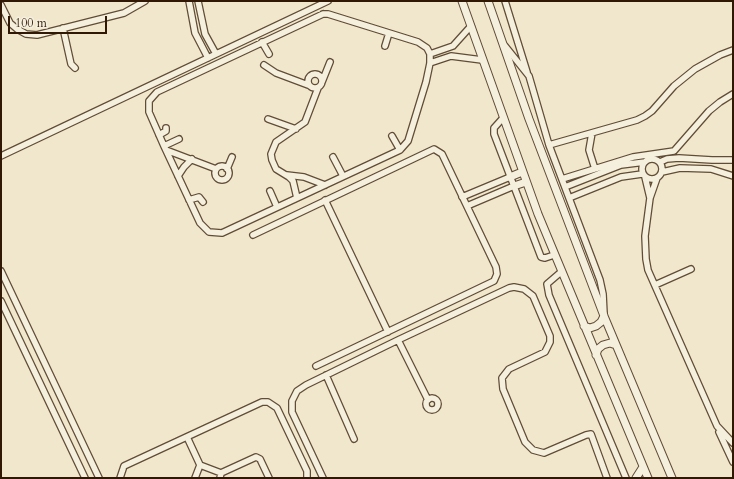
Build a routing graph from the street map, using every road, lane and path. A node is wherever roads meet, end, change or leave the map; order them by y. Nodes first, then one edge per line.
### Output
1 (145, 1) edge
2 (189, 1) edge
3 (198, 1) edge
4 (328, 1) edge
5 (462, 1) edge
6 (488, 1) edge
7 (505, 1) edge
8 (1, 5) edge
9 (471, 26) junction
10 (63, 28) junction
11 (389, 33) junction
12 (262, 42) junction
13 (501, 42) junction
14 (385, 46) dead end
15 (733, 50) edge
16 (216, 54) junction
17 (269, 54) dead end
18 (430, 54) junction
19 (208, 58) junction
20 (482, 60) junction
21 (330, 62) dead end
22 (430, 63) junction
23 (264, 65) dead end
24 (75, 68) dead end
25 (529, 76) junction
26 (322, 82) junction
27 (308, 85) junction
28 (318, 88) junction
29 (733, 94) edge
30 (503, 118) junction
31 (268, 119) dead end
32 (166, 128) dead end
33 (296, 129) junction
34 (592, 133) junction
35 (159, 136) junction
36 (392, 136) dead end
37 (179, 139) dead end
38 (549, 145) junction
39 (165, 148) junction
40 (400, 150) junction
41 (1, 156) edge
42 (232, 157) dead end
43 (333, 157) dead end
44 (192, 159) junction
45 (733, 160) edge
46 (645, 162) junction
47 (660, 162) junction
48 (216, 169) junction
49 (228, 169) junction
50 (595, 169) junction
51 (522, 172) junction
52 (662, 172) junction
53 (287, 175) junction
54 (644, 175) junction
55 (178, 176) junction
56 (343, 176) junction
57 (510, 176) junction
58 (733, 176) edge
59 (657, 178) junction
60 (562, 179) junction
61 (526, 182) junction
62 (573, 183) junction
63 (325, 184) junction
64 (514, 186) junction
65 (565, 187) junction
66 (270, 191) dead end
67 (577, 194) junction
68 (462, 196) junction
69 (297, 198) junction
70 (569, 198) junction
71 (650, 198) junction
72 (189, 200) junction
73 (325, 200) junction
74 (203, 202) dead end
75 (467, 206) junction
76 (277, 207) junction
77 (252, 235) dead end
78 (554, 255) junction
79 (691, 269) dead end
80 (1, 271) edge
81 (561, 272) junction
82 (655, 285) junction
83 (1, 301) edge
84 (604, 316) junction
85 (584, 326) junction
86 (388, 332) junction
87 (398, 340) junction
88 (616, 345) junction
89 (596, 355) junction
90 (316, 366) dead end
91 (326, 375) junction
92 (428, 400) dead end
93 (716, 426) junction
94 (187, 437) junction
95 (354, 439) dead end
96 (733, 443) edge
97 (733, 460) edge
98 (200, 465) junction
99 (643, 468) junction
100 (221, 475) edge
101 (85, 478) edge
102 (99, 478) edge
103 (120, 478) edge
104 (195, 478) edge
105 (269, 478) edge
106 (308, 478) edge
107 (323, 478) edge
108 (607, 478) edge
109 (626, 478) edge
110 (636, 478) edge
111 (648, 478) edge
112 (672, 478) edge

1 - 10 street
2 - 19 street
3 - 16 street
4 - 16 street
5 - 9 street
6 - 13 street
7 - 25 street
8 - 10 street
9 - 18 street
9 - 20 street
10 - 24 street
11 - 12 street
11 - 14 street
11 - 18 street
12 - 17 street
12 - 35 street
13 - 25 street
13 - 84 street
15 - 34 street
16 - 19 street
18 - 22 street
19 - 41 street
20 - 22 street
20 - 30 street
21 - 26 street
22 - 40 street
23 - 27 street
25 - 38 street
26 - 27 street
26 - 28 street
27 - 28 street
28 - 33 street
29 - 50 street
30 - 51 street
30 - 57 street
31 - 33 street
32 - 35 street
33 - 53 street
34 - 38 street
34 - 50 street
35 - 39 street
36 - 40 street
37 - 39 street
38 - 60 street
39 - 44 street
39 - 55 street
40 - 56 street
42 - 49 street
43 - 56 street
44 - 48 street
44 - 55 street
45 - 47 street
46 - 47 street
46 - 54 street
46 - 62 street
47 - 52 street
48 - 49 street
48 - 49 street
50 - 60 street
51 - 57 street
51 - 61 street
52 - 58 street
52 - 59 street
53 - 63 street
53 - 69 street
54 - 59 street
54 - 67 street
54 - 71 street
55 - 72 street
56 - 63 street
57 - 64 street
57 - 68 street
59 - 71 street
60 - 65 street
61 - 64 street
61 - 78 street
62 - 65 street
62 - 67 street
63 - 69 street
64 - 75 street
64 - 78 street
65 - 70 street
66 - 76 street
67 - 70 street
68 - 73 street
68 - 75 street
69 - 76 street
70 - 84 street
71 - 82 street
72 - 74 street
72 - 76 street
73 - 77 street
73 - 86 street
75 - 86 street
78 - 81 street
79 - 82 street
80 - 102 street
81 - 85 street
81 - 109 street
82 - 93 street
83 - 101 street
84 - 85 street
84 - 88 street
85 - 89 street
86 - 90 street
87 - 91 street
87 - 92 street
87 - 108 street
88 - 89 street
88 - 112 street
89 - 99 street
91 - 95 street
91 - 107 street
93 - 96 street
93 - 97 street
94 - 98 street
94 - 103 street
94 - 106 street
98 - 100 street
98 - 104 street
99 - 110 street
99 - 111 street
100 - 105 street

